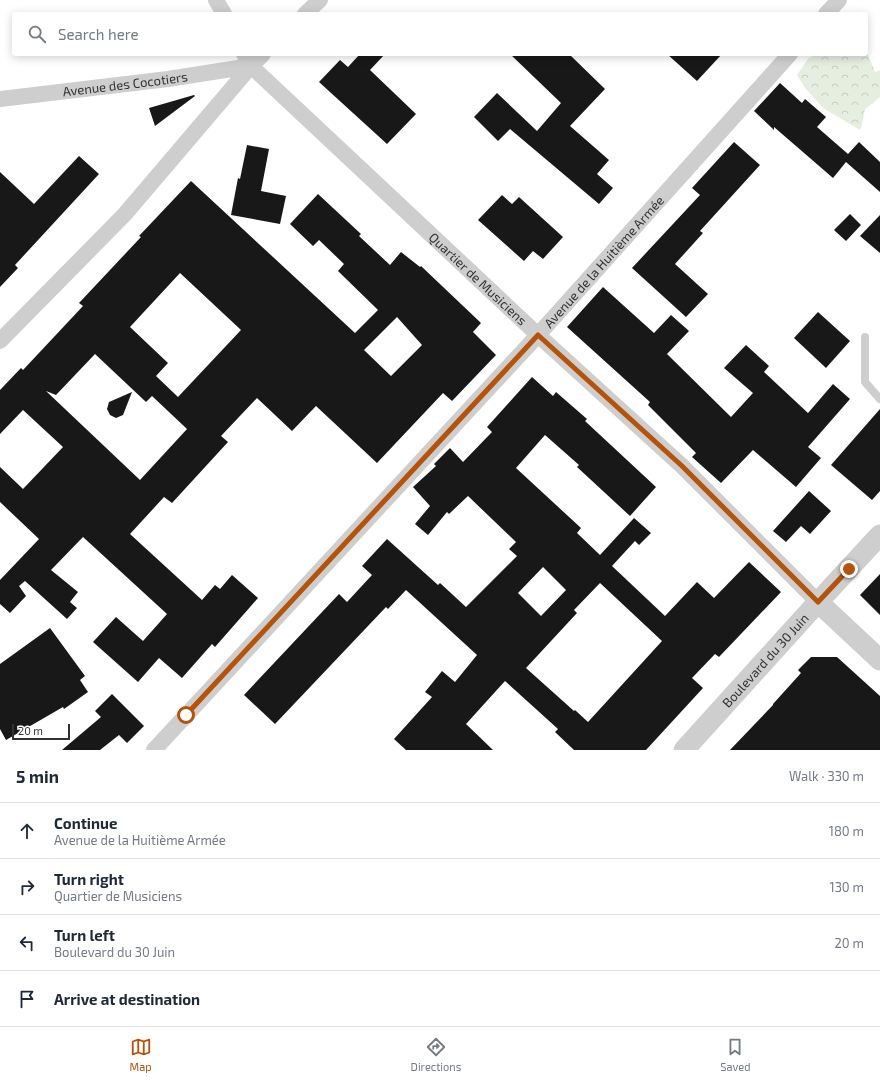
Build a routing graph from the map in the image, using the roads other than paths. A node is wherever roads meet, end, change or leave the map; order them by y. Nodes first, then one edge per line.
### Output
1 (216, 0) edge
2 (320, 0) edge
3 (839, 0) edge
4 (223, 12) edge
5 (307, 12) edge
6 (828, 12) edge
7 (259, 56) edge
8 (788, 56) edge
9 (248, 60) edge
10 (0, 99) edge
11 (538, 335) junction
12 (865, 337) dead end
13 (0, 341) edge
14 (880, 399) edge
15 (880, 536) edge
16 (818, 602) junction
17 (880, 660) edge
18 (154, 750) edge
19 (684, 750) edge

1 - 4 street
2 - 5 street
3 - 6 street
7 - 9 street
8 - 11 street, Avenue de la Huitième Armée
9 - 10 street, Avenue des Cocotiers
9 - 11 street, Quartier de Musiciens
9 - 13 street
11 - 16 street, Quartier de Musiciens
11 - 18 street, Avenue de la Huitième Armée
12 - 14 lane
15 - 16 street, Boulevard du 30 Juin
16 - 17 street
16 - 19 street, Boulevard du 30 Juin

